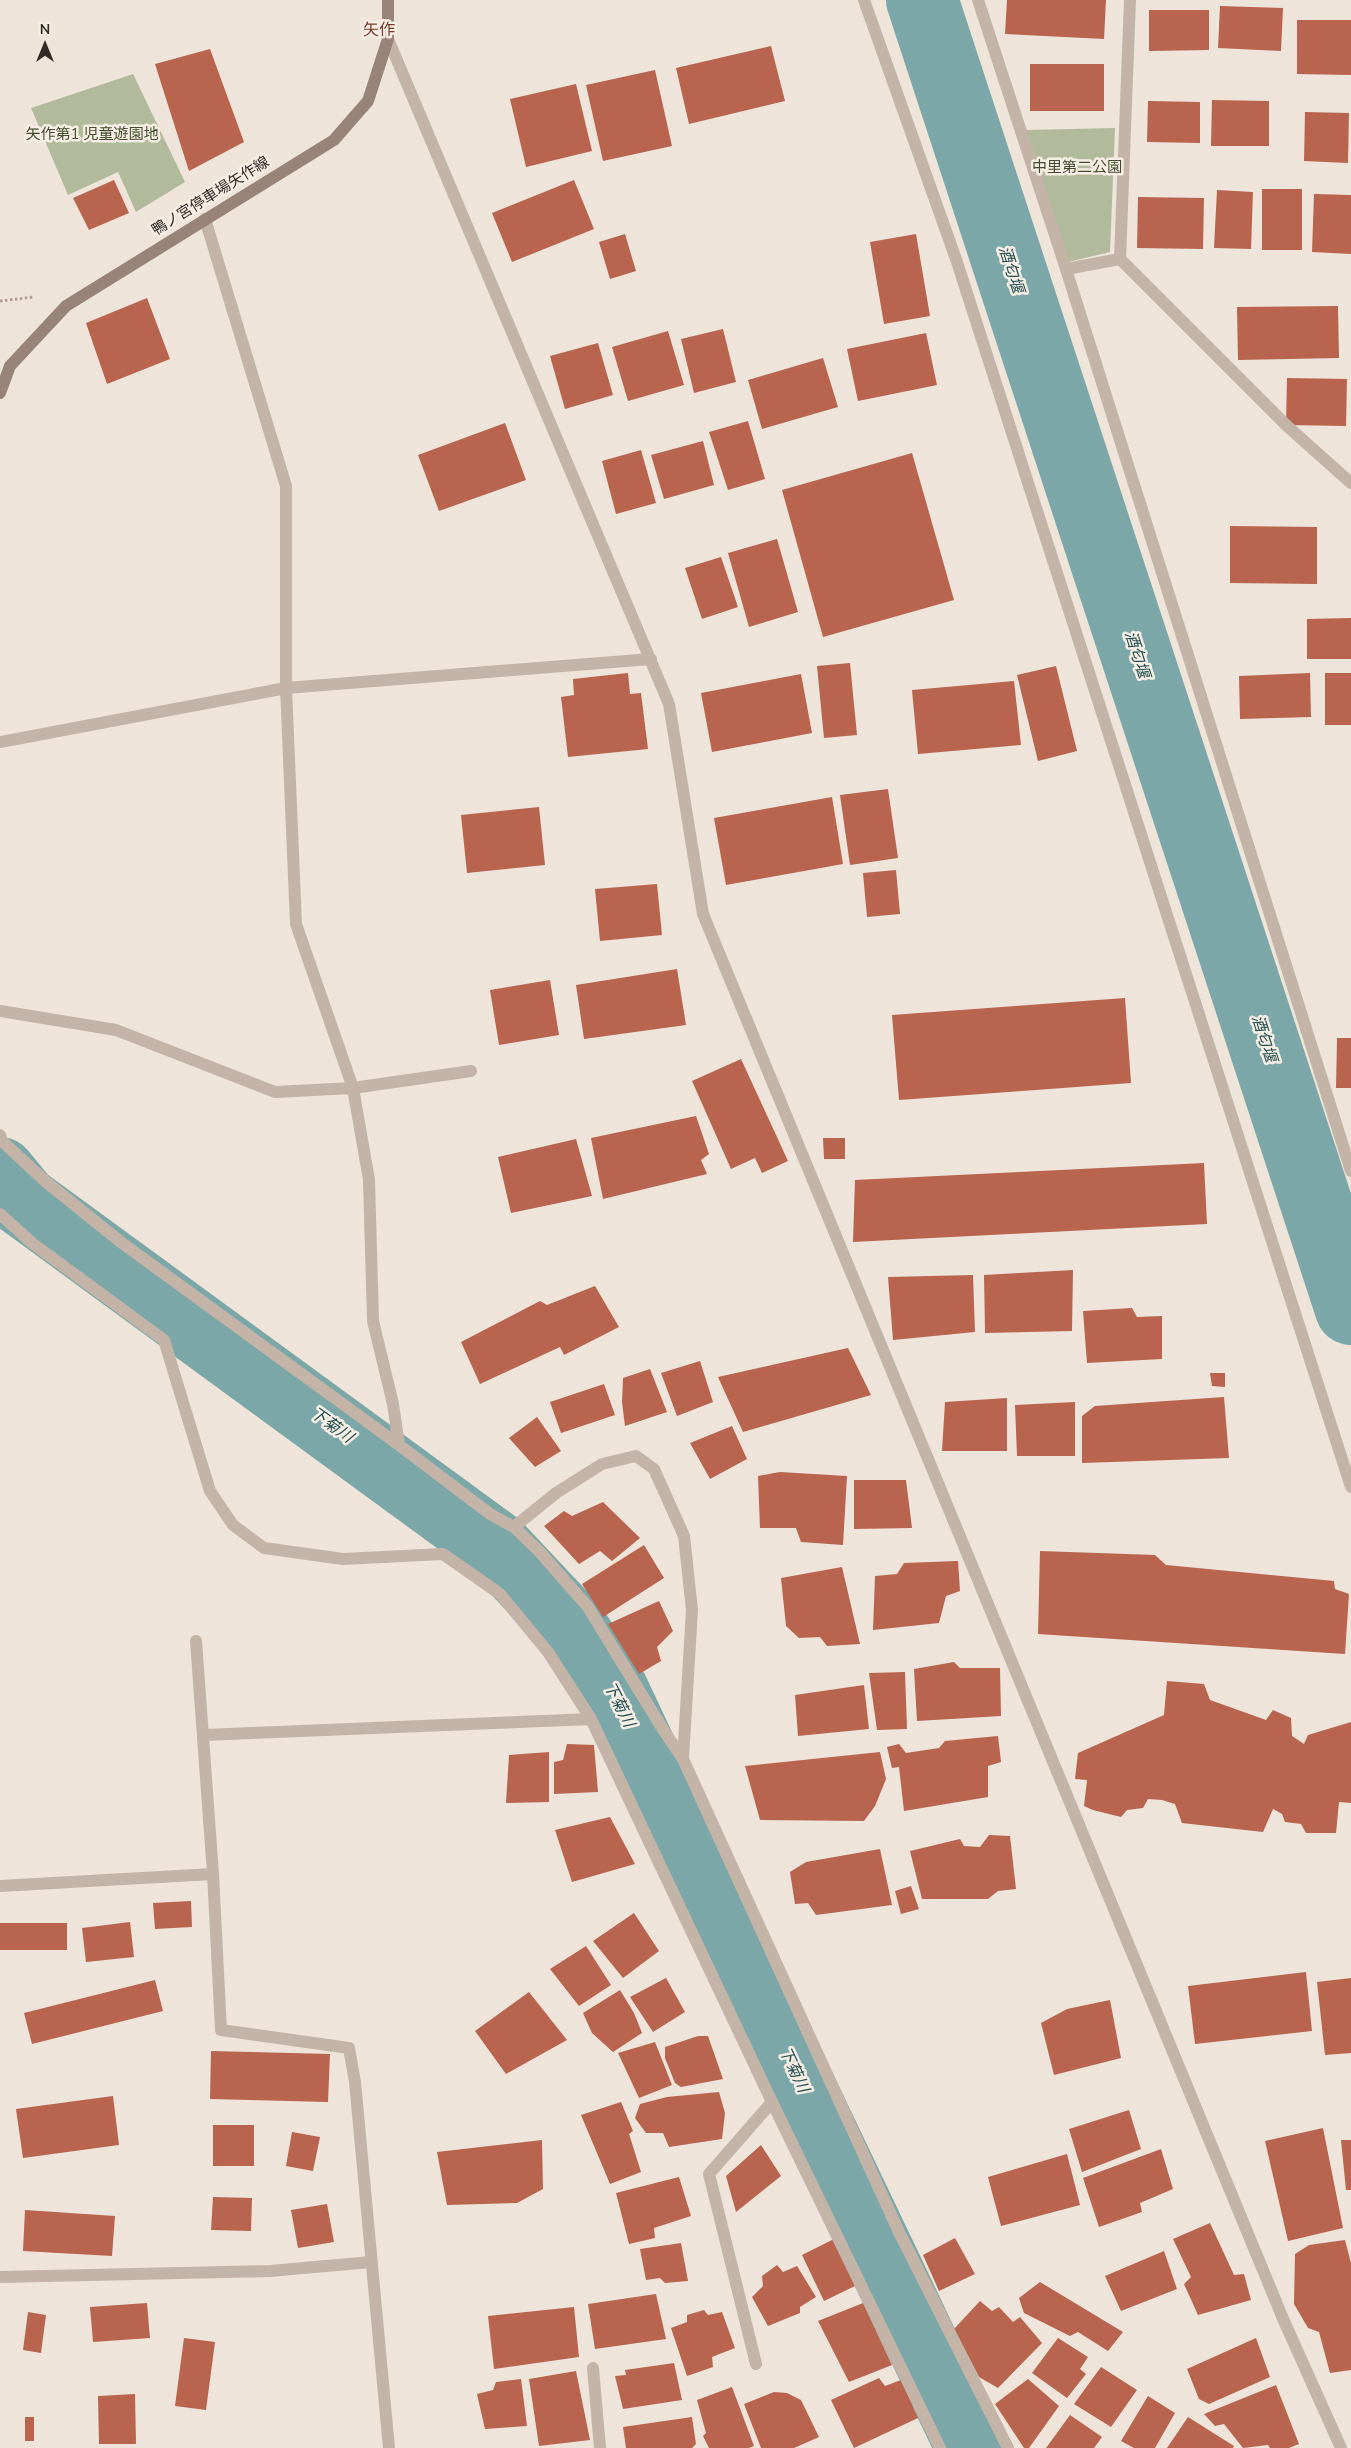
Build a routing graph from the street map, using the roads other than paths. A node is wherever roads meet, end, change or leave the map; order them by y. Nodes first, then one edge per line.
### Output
1 (388, 0) edge
2 (864, 0) edge
3 (978, 0) edge
4 (1130, 0) edge
5 (388, 38) junction
6 (204, 219) junction
7 (1120, 259) junction
8 (1066, 269) junction
9 (0, 393) edge
10 (1351, 483) edge
11 (651, 659) junction
12 (286, 688) junction
13 (0, 742) edge
14 (0, 1011) edge
15 (471, 1071) dead end
16 (353, 1088) junction
17 (0, 1135) edge
18 (1351, 1171) edge
19 (0, 1214) edge
20 (399, 1445) junction
21 (1351, 1487) edge
22 (514, 1527) junction
23 (196, 1641) dead end
24 (591, 1719) junction
25 (204, 1735) junction
26 (683, 1759) junction
27 (213, 1874) junction
28 (0, 1886) edge
29 (772, 2102) junction
30 (371, 2262) junction
31 (0, 2277) edge
32 (756, 2364) dead end
33 (593, 2368) dead end
34 (389, 2448) edge
35 (600, 2448) edge
36 (940, 2448) edge
37 (1008, 2448) edge
38 (1341, 2448) edge

1 - 5 main road, 鴨ノ宮停車場矢作線
2 - 21 street
3 - 8 street
4 - 7 street
5 - 6 main road, 鴨ノ宮停車場矢作線
5 - 11 street
6 - 9 main road, 鴨ノ宮停車場矢作線
6 - 12 street
7 - 8 street
7 - 10 street
8 - 18 street
11 - 12 street
11 - 38 street
12 - 13 street
12 - 16 street
14 - 16 street
15 - 16 street
16 - 20 street
17 - 20 street
19 - 24 street
20 - 22 street
22 - 26 street
22 - 26 street
23 - 25 street
24 - 25 street
24 - 29 street
25 - 27 street
26 - 37 street
27 - 28 street
27 - 30 street
29 - 32 street
29 - 36 street
30 - 31 street
30 - 34 street
33 - 35 street

